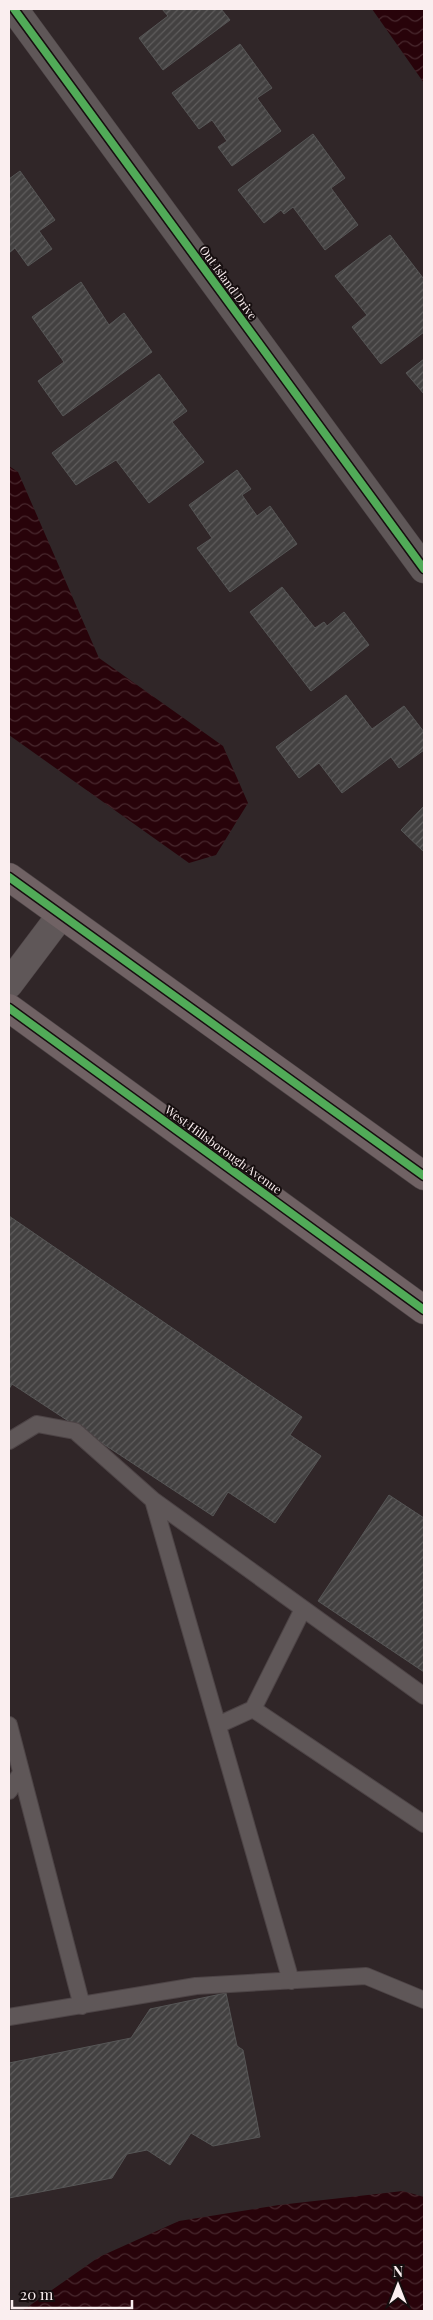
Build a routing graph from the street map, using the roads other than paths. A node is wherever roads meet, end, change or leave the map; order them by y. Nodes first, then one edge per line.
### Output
1 (13, 15) edge
2 (424, 569) edge
3 (9, 877) edge
4 (60, 915) junction
5 (9, 984) edge
6 (9, 1008) edge
7 (424, 1176) edge
8 (424, 1310) edge
9 (9, 1441) edge
10 (153, 1500) junction
11 (303, 1609) junction
12 (424, 1696) edge
13 (253, 1708) junction
14 (9, 1725) edge
15 (218, 1725) junction
16 (21, 1773) junction
17 (9, 1791) edge
18 (424, 1824) edge
19 (291, 1981) junction
20 (424, 2000) edge
21 (82, 2006) junction
22 (9, 2017) edge

1 - 2 street, Out Island Drive
3 - 4 main road
4 - 5 street
4 - 7 main road
6 - 8 main road, West Hillsborough Avenue
9 - 10 lane
10 - 11 lane
10 - 15 lane
11 - 12 lane
11 - 13 lane
13 - 15 lane
13 - 18 lane
14 - 16 lane
15 - 19 lane
16 - 17 lane
16 - 21 lane
19 - 20 lane
19 - 21 lane
21 - 22 lane

